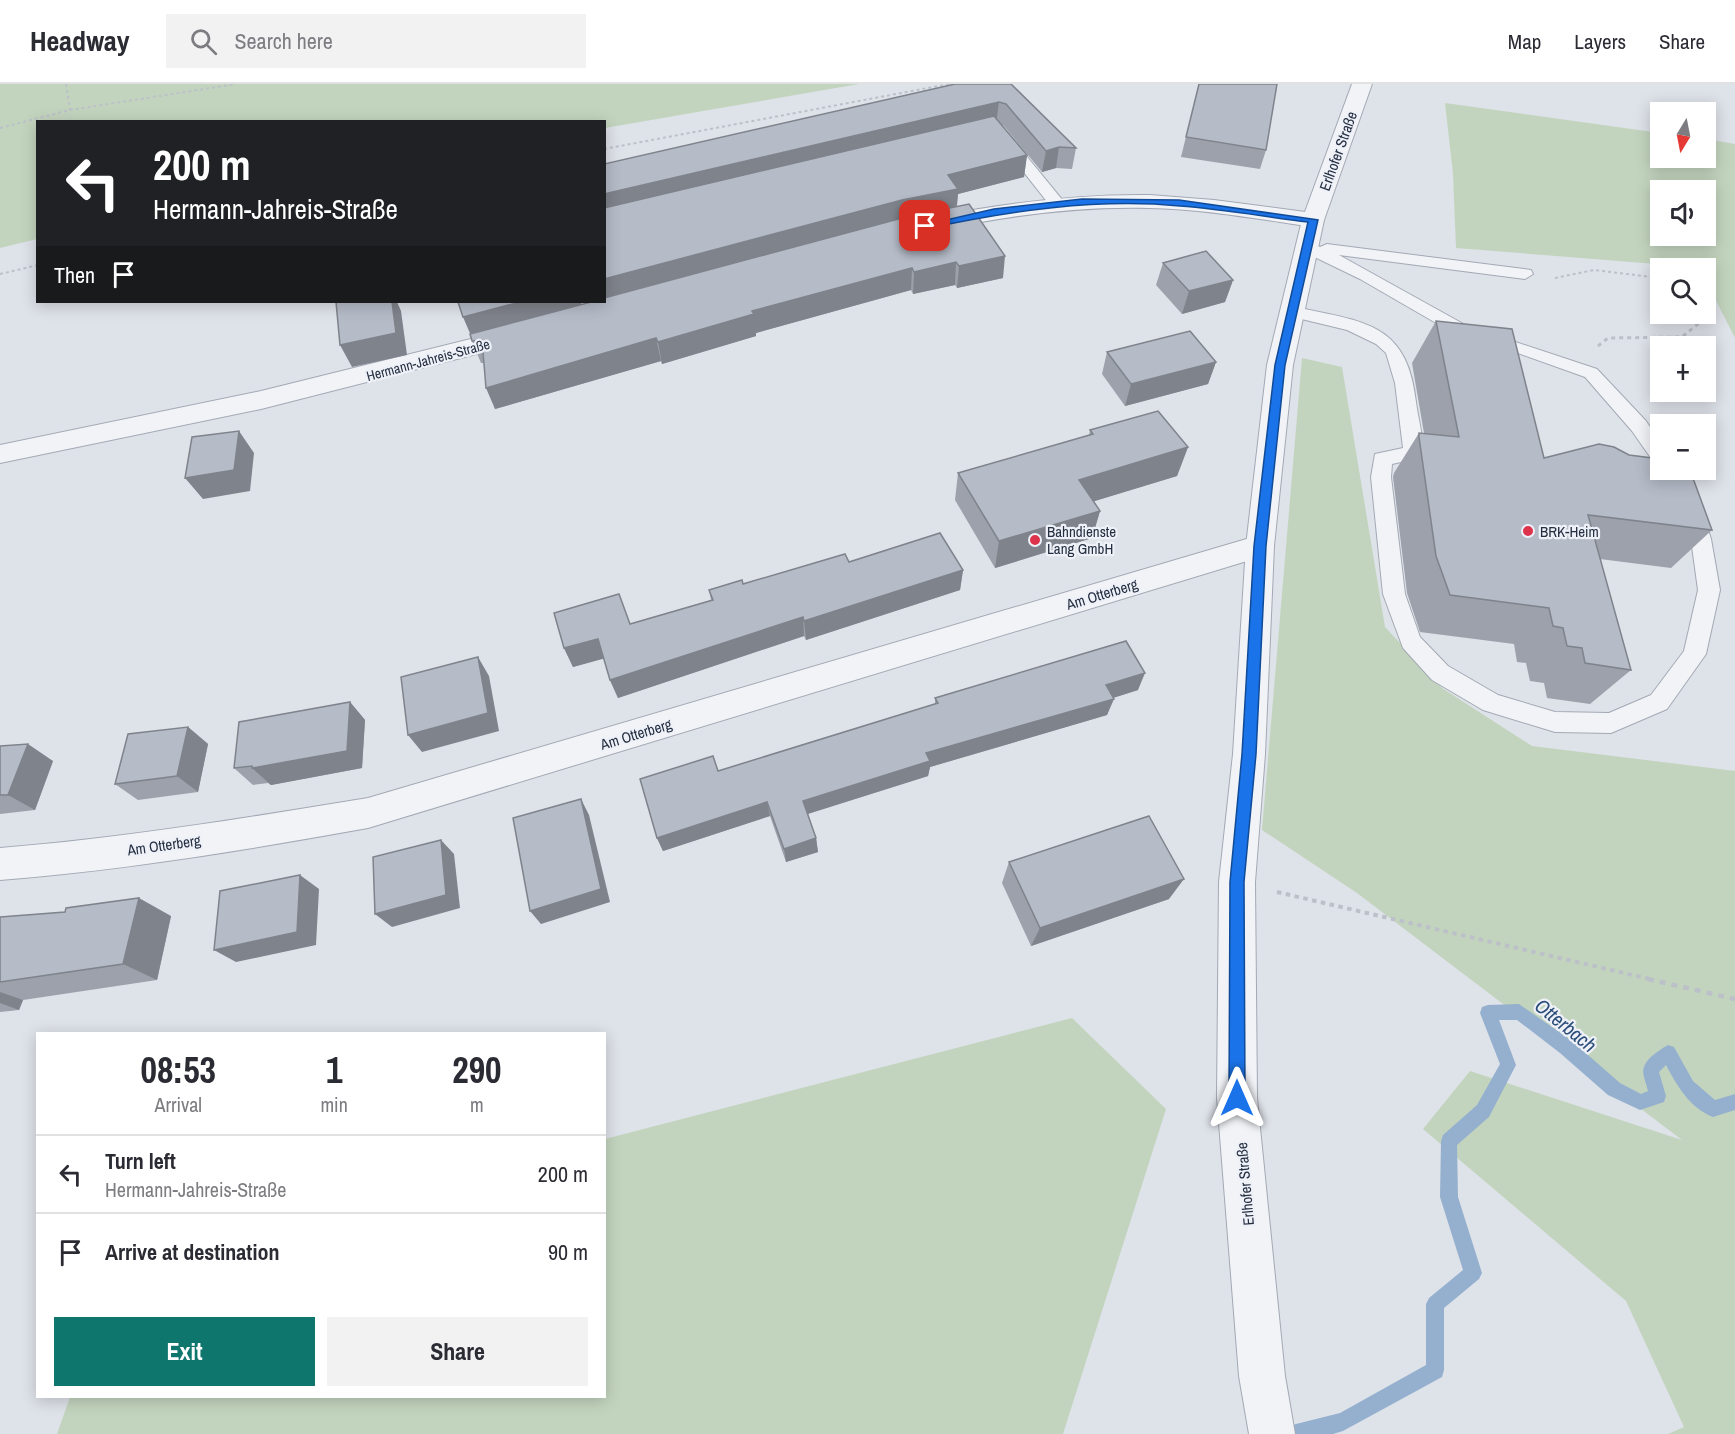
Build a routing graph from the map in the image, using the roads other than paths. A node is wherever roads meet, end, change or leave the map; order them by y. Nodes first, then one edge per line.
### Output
1 (1362, 84) edge
2 (986, 132) edge
3 (1058, 205) junction
4 (1313, 220) junction
5 (914, 229) edge
6 (1306, 246) junction
7 (1525, 274) road end
8 (1291, 311) junction
9 (541, 329) edge
10 (1650, 442) edge
11 (0, 454) edge
12 (1677, 480) edge
13 (1260, 546) junction
14 (0, 864) edge
15 (1272, 1434) edge

1 - 4 street, Erlhofer Straße
2 - 3 lane
3 - 4 street
3 - 5 street
4 - 6 street, Erlhofer Straße
6 - 7 lane
6 - 8 street, Erlhofer Straße
6 - 10 lane
8 - 12 lane
8 - 13 street, Erlhofer Straße
9 - 11 street, Hermann-Jahreis-Straße
13 - 14 street, Am Otterberg
13 - 15 street, Erlhofer Straße

